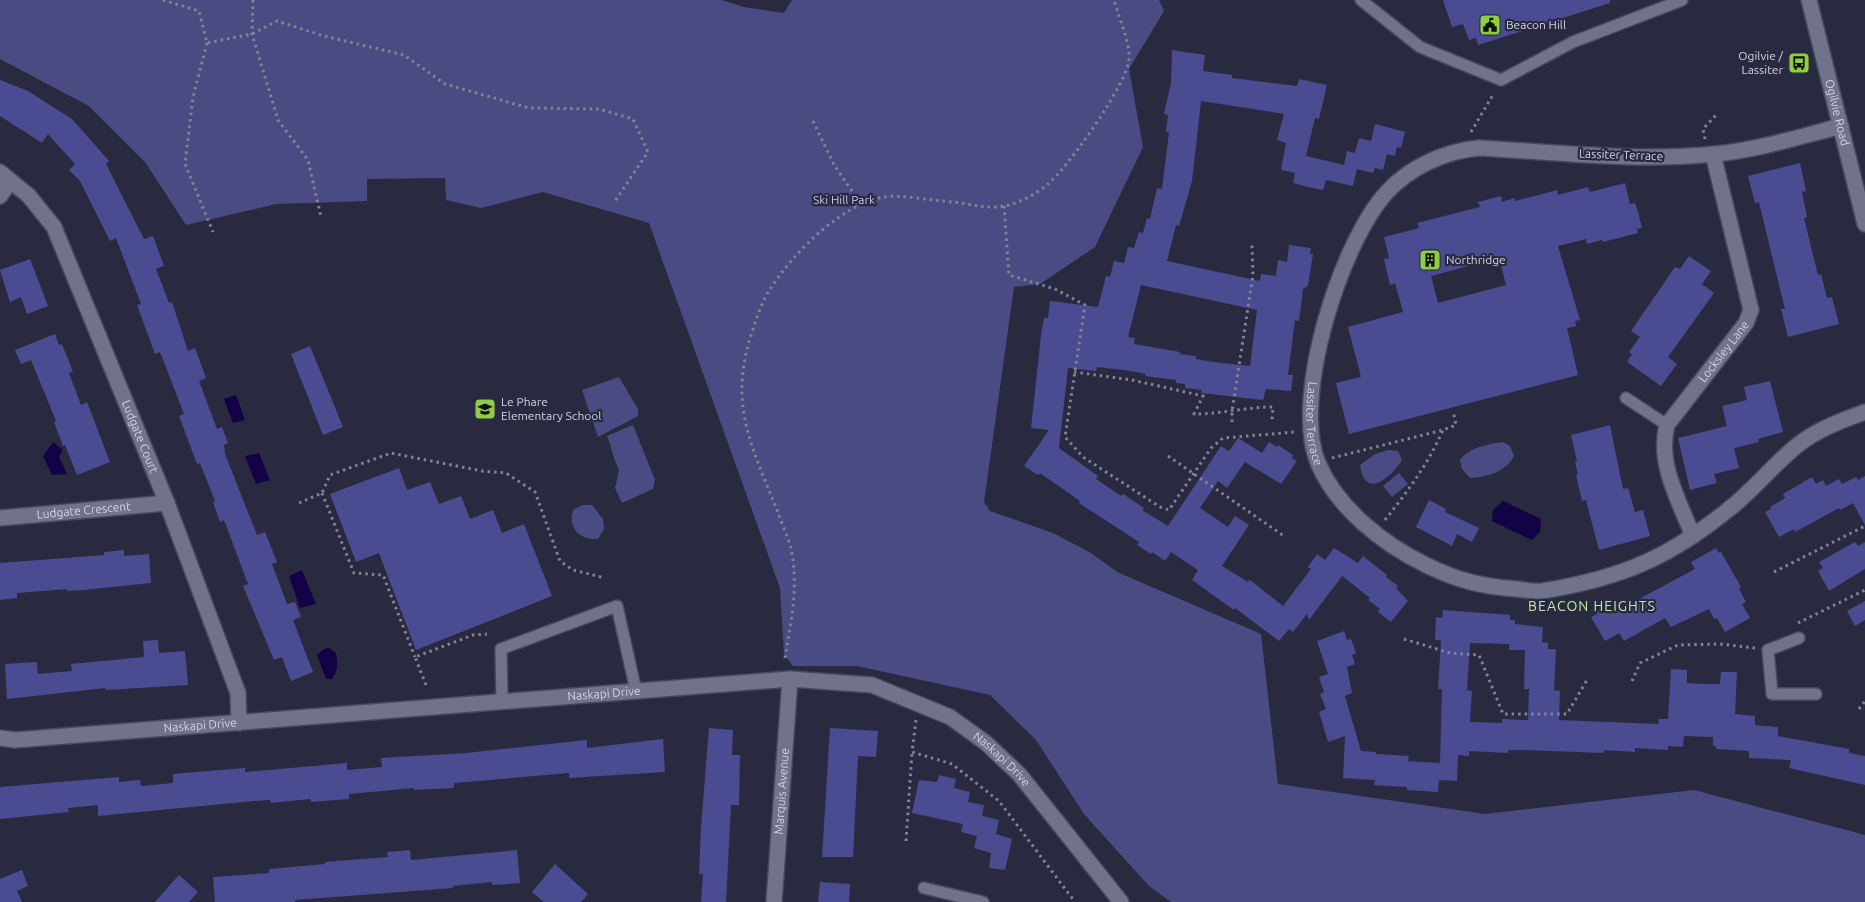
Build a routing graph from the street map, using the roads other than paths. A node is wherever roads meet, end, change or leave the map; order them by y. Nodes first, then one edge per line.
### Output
1 (1361, 0) edge
2 (1682, 0) edge
3 (1809, 0) edge
4 (1841, 126) junction
5 (1710, 155) junction
6 (5, 176) edge
7 (0, 196) edge
8 (1865, 224) edge
9 (1626, 398) dead end
10 (1865, 412) edge
11 (1667, 425) junction
12 (167, 503) junction
13 (0, 518) edge
14 (1693, 536) junction
15 (1800, 638) dead end
16 (790, 679) junction
17 (636, 691) junction
18 (1816, 694) dead end
19 (502, 702) junction
20 (239, 723) junction
21 (0, 738) edge
22 (924, 888) dead end
23 (774, 902) edge
24 (982, 902) edge
25 (1121, 902) edge

1 - 2 lane
3 - 4 street, Ogilvie Road
4 - 5 street, Lassiter Terrace
4 - 8 street, Ogilvie Road
5 - 11 street, Locksley Lane
5 - 14 street, Lassiter Terrace
6 - 7 street
6 - 12 street, Ludgate Court
9 - 11 lane
10 - 14 street, Lassiter Terrace
11 - 14 street
12 - 13 street, Ludgate Crescent
12 - 20 street, Ludgate Court
15 - 18 lane
16 - 17 street, Naskapi Drive
16 - 23 street, Marquis Avenue
16 - 25 street, Naskapi Drive
17 - 19 street, Naskapi Drive
17 - 19 lane
19 - 20 street, Naskapi Drive
20 - 21 street, Naskapi Drive
22 - 24 lane

